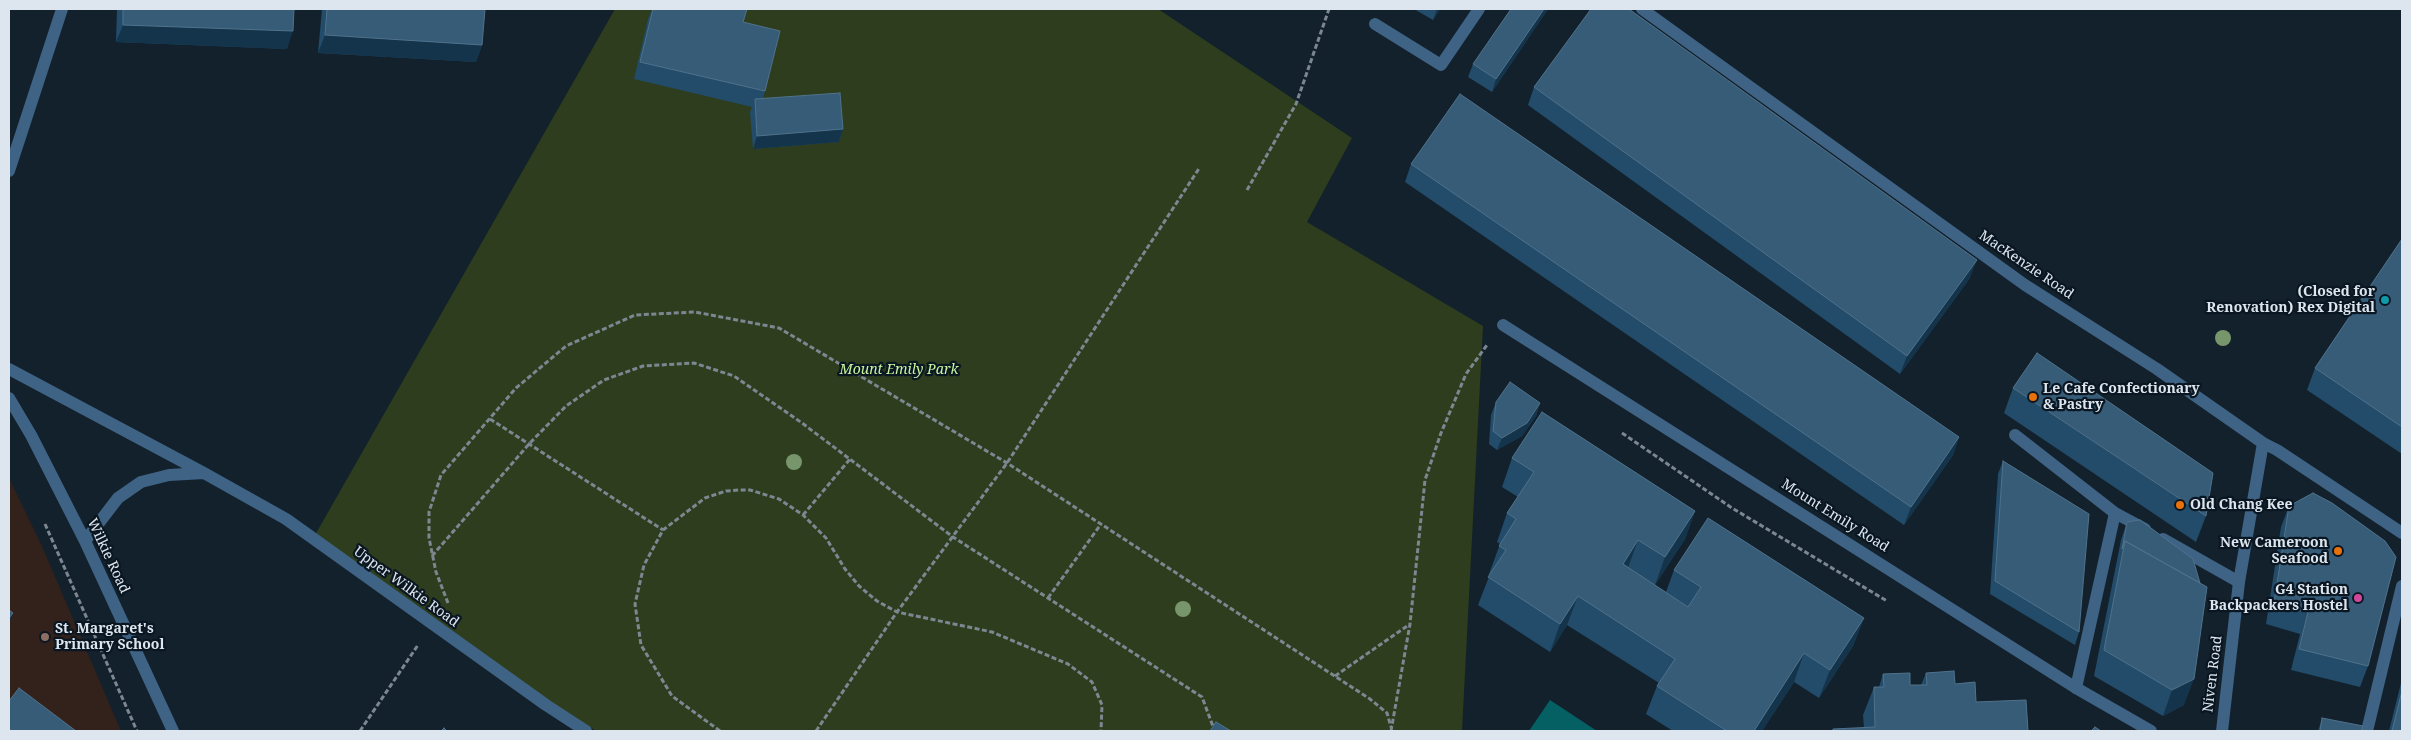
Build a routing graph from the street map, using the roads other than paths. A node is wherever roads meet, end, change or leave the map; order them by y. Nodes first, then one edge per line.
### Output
1 (62, 9) edge
2 (1479, 9) edge
3 (1642, 9) edge
4 (1656, 14) edge
5 (1375, 24) dead end
6 (9, 171) edge
7 (1503, 324) road end
8 (9, 369) edge
9 (9, 398) edge
10 (2015, 435) dead end
11 (2263, 442) junction
12 (204, 473) junction
13 (2115, 513) junction
14 (2402, 533) edge
15 (85, 541) junction
16 (2239, 582) junction
17 (2402, 586) edge
18 (2076, 688) junction
19 (173, 731) edge
20 (586, 731) edge
21 (2151, 731) edge
22 (2222, 731) edge
23 (2367, 731) edge

1 - 6 street
2 - 5 street
3 - 4 street, MacKenzie Road
4 - 11 street, MacKenzie Road
7 - 18 street, Mount Emily Road
8 - 12 street, Upper Wilkie Road
9 - 15 street, Wilkie Road
10 - 13 street
11 - 14 street, MacKenzie Road
11 - 16 street, Niven Road
12 - 15 street
12 - 20 street, Upper Wilkie Road
13 - 16 street
13 - 18 street
15 - 19 street, Wilkie Road
16 - 22 street, Niven Road
17 - 23 street
18 - 21 street, Mount Emily Road

